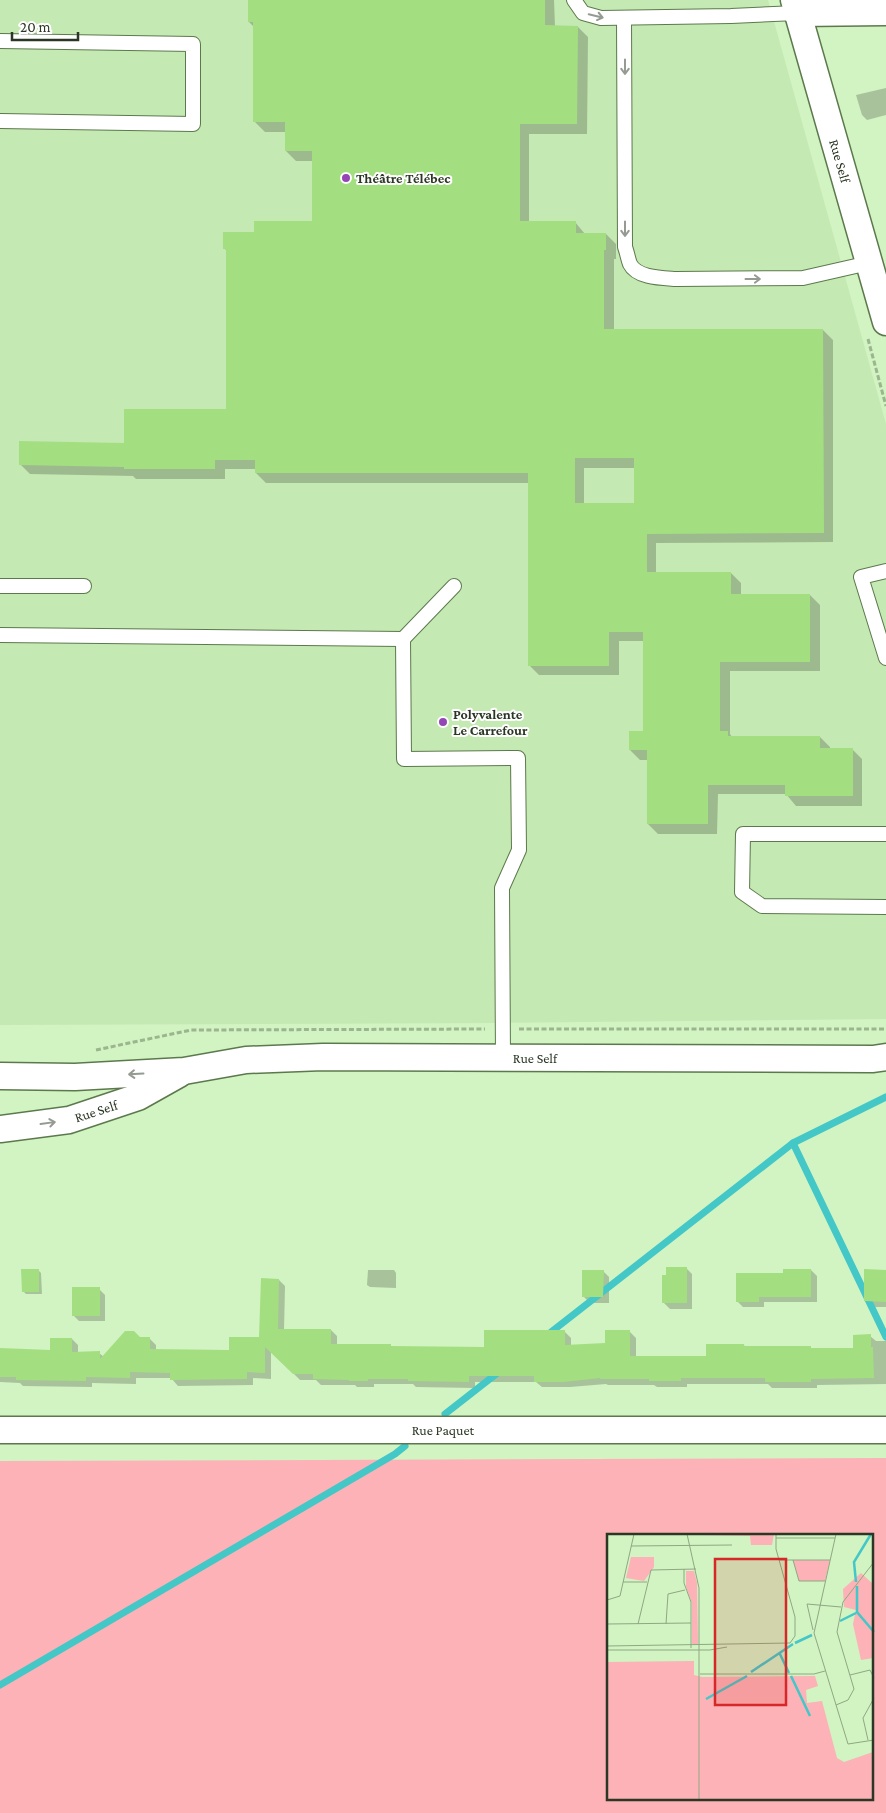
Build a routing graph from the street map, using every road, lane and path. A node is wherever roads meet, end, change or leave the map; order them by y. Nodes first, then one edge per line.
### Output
1 (574, 0) edge
2 (795, 6) edge
3 (886, 12) edge
4 (624, 18) junction
5 (0, 41) edge
6 (0, 121) edge
7 (869, 262) junction
8 (886, 322) edge
9 (886, 571) edge
10 (0, 586) edge
11 (84, 586) dead end
12 (454, 586) dead end
13 (0, 635) edge
14 (403, 639) junction
15 (886, 658) edge
16 (886, 834) edge
17 (886, 907) edge
18 (886, 1057) edge
19 (503, 1058) junction
20 (184, 1071) junction
21 (0, 1076) edge
22 (0, 1129) edge
23 (0, 1430) edge
24 (886, 1430) edge

1 -> 4 lane
2 - 3 street
2 - 4 lane
2 - 7 street, Rue Self
4 -> 7 lane
5 - 6 lane
7 - 8 street, Rue Self
9 - 15 lane
10 - 11 lane
12 - 14 lane
13 - 14 lane
14 - 19 lane
16 - 17 lane
18 - 19 street, Rue Self
19 - 20 street, Rue Self
20 -> 21 street, Rue Self
22 -> 20 street, Rue Self
23 - 24 street, Rue Paquet

